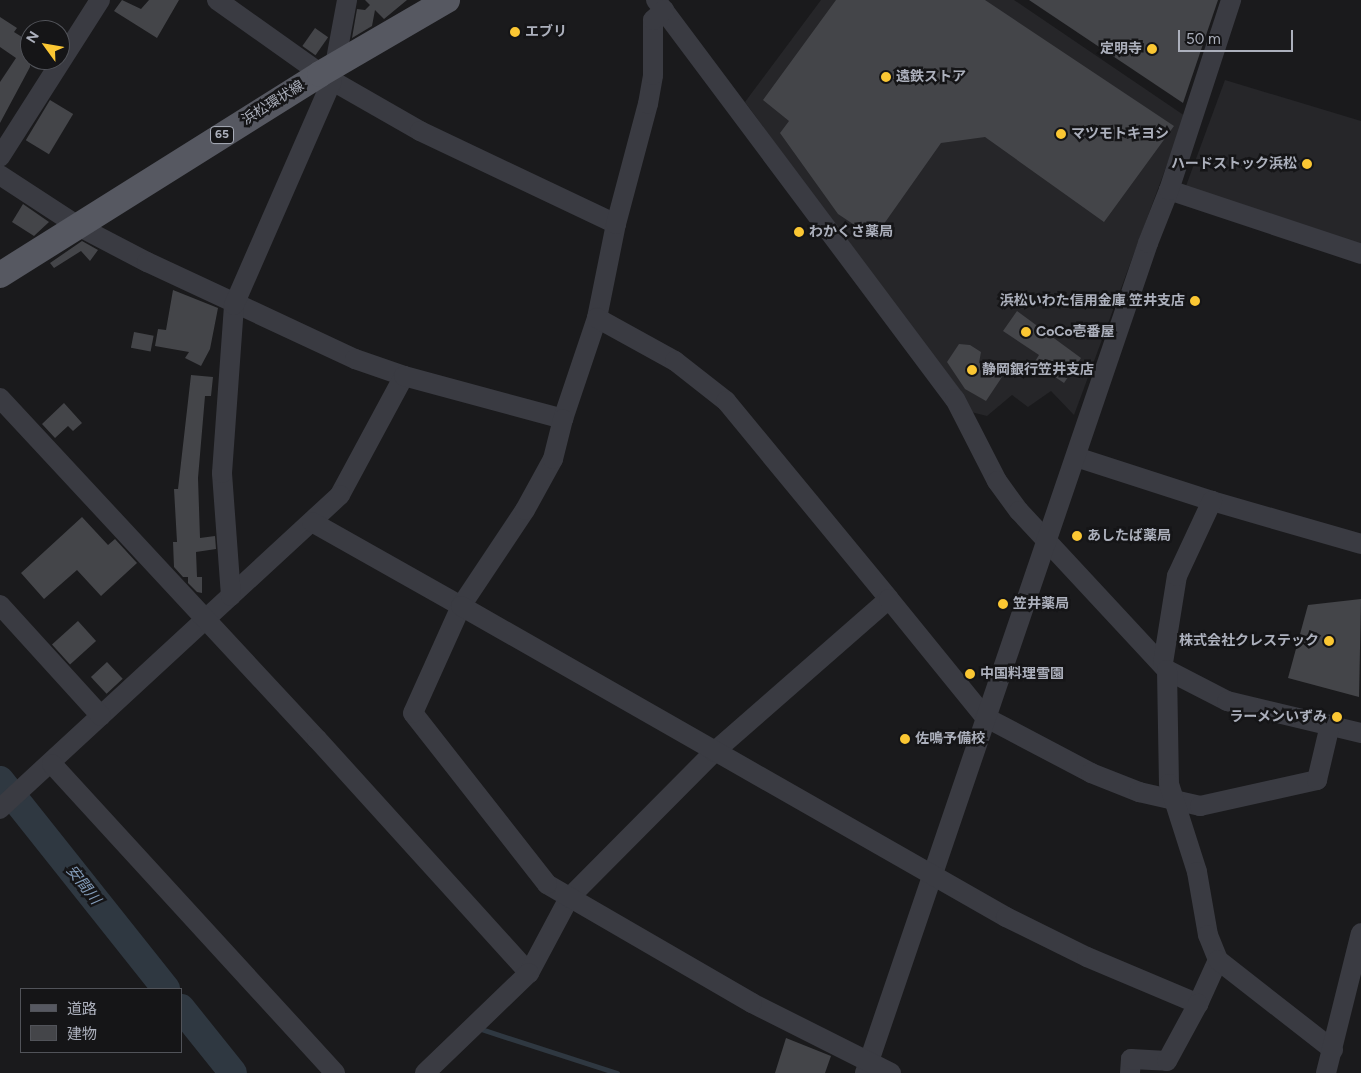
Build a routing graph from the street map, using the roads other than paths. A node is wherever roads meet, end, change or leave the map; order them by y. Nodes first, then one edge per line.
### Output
1 (100, 0) edge
2 (217, 0) edge
3 (347, 0) edge
4 (447, 0) edge
5 (1231, 0) edge
6 (664, 5) edge
7 (329, 73) junction
8 (0, 157) edge
9 (0, 175) edge
10 (1169, 190) junction
11 (616, 224) junction
12 (78, 226) junction
13 (1361, 254) edge
14 (0, 275) edge
15 (234, 305) junction
16 (597, 318) junction
17 (404, 376) junction
18 (0, 398) edge
19 (562, 419) junction
20 (1076, 457) junction
21 (1212, 501) junction
22 (312, 522) junction
23 (1046, 541) junction
24 (1361, 544) edge
25 (231, 596) junction
26 (890, 599) junction
27 (0, 605) edge
28 (461, 606) junction
29 (206, 621) junction
30 (1165, 666) junction
31 (101, 716) junction
32 (986, 717) junction
33 (1330, 725) junction
34 (1361, 733) edge
35 (714, 752) junction
36 (52, 764) junction
37 (1174, 802) junction
38 (0, 809) edge
39 (934, 875) junction
40 (569, 898) junction
41 (1361, 933) edge
42 (1218, 960) junction
43 (529, 973) junction
44 (1198, 1004) junction
45 (1333, 1050) junction
46 (867, 1067) edge
47 (335, 1073) edge
48 (425, 1073) edge
49 (891, 1073) edge
50 (1130, 1073) edge
51 (1326, 1073) edge

1 - 8 street
2 - 7 street
3 - 7 street
4 - 7 main road, 浜松環状線 / 65
5 - 10 street
6 - 11 street
6 - 23 street
7 - 11 street
7 - 12 main road, 浜松環状線 / 65
7 - 15 street
9 - 12 street
10 - 13 street
10 - 20 street
11 - 16 street
12 - 14 main road, 浜松環状線 / 65
12 - 15 street
15 - 17 street
15 - 25 street
16 - 19 street
16 - 26 street
17 - 19 street
17 - 22 street
18 - 29 street
19 - 28 street
20 - 21 street
20 - 23 street
21 - 24 street
21 - 30 street
22 - 25 street
22 - 28 street
23 - 30 street
23 - 32 street
25 - 29 street
26 - 32 street
26 - 35 street
27 - 31 street
28 - 35 street
28 - 40 street
29 - 31 street
29 - 43 street
30 - 33 street
30 - 37 street
31 - 36 street
32 - 37 street
32 - 39 street
33 - 34 street
33 - 37 street
35 - 39 street
35 - 40 street
36 - 38 street
36 - 47 street
37 - 42 street
39 - 44 street
39 - 46 street
40 - 43 street
40 - 46 street
41 - 45 street
42 - 44 street
42 - 45 street
43 - 48 street
44 - 50 street
45 - 51 street
46 - 49 street

